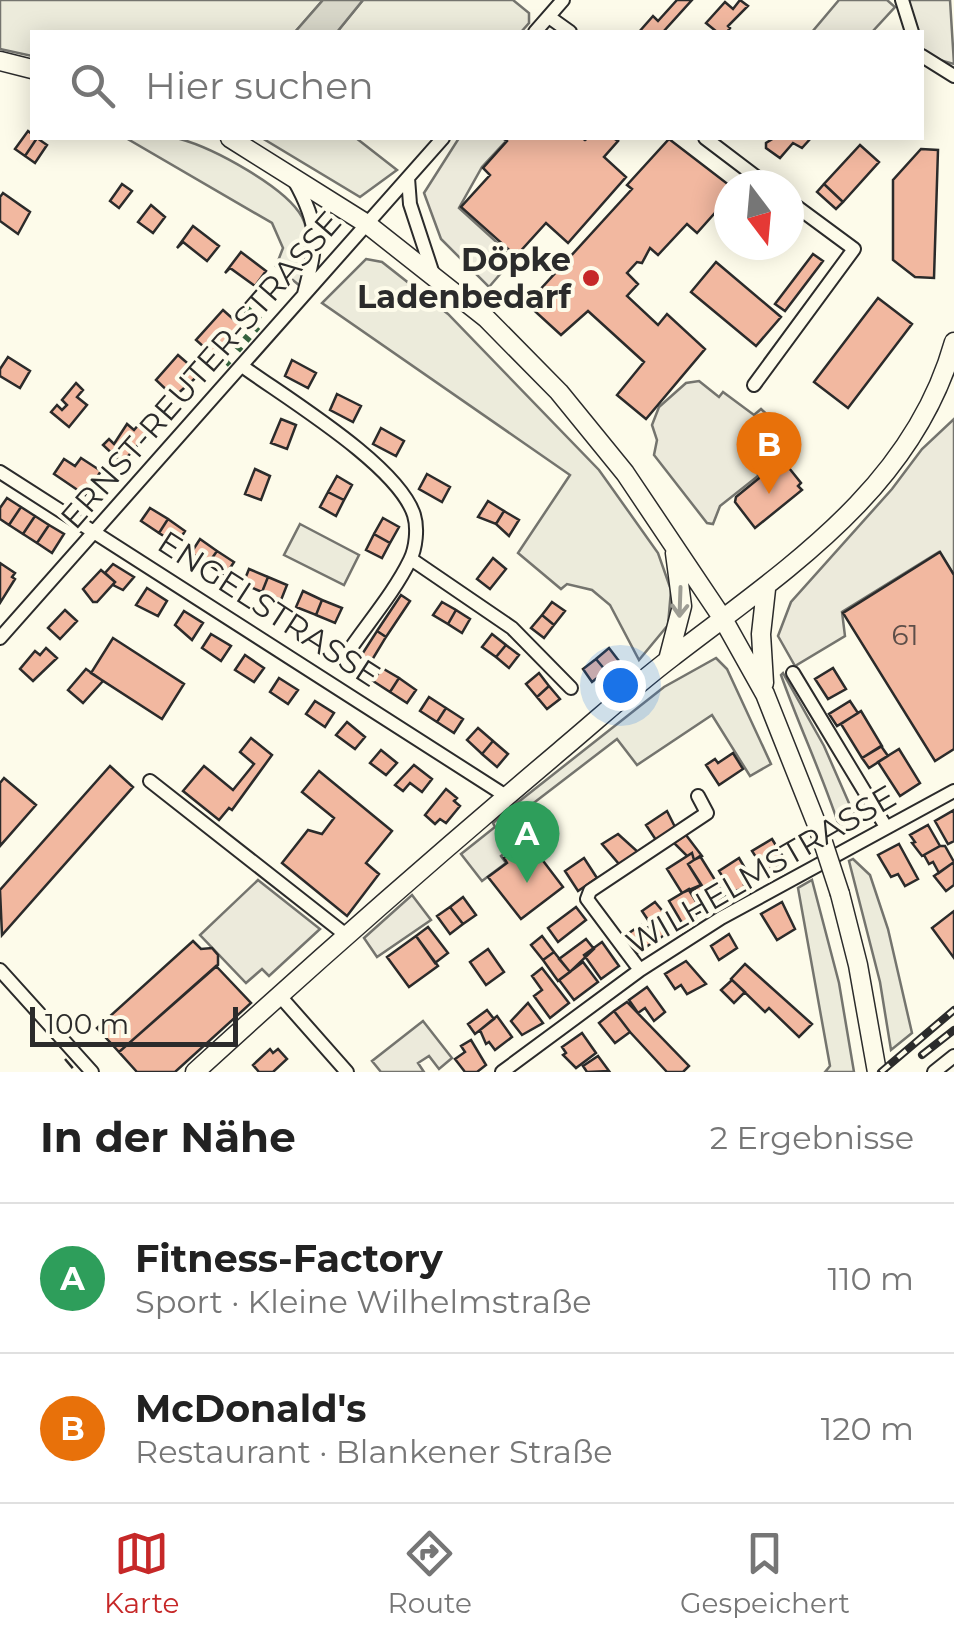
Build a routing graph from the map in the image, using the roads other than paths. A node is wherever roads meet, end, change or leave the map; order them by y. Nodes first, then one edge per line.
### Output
1 (563, 0) edge
2 (902, 0) edge
3 (549, 16) junction
4 (537, 30) edge
5 (567, 30) edge
6 (911, 30) edge
7 (924, 57) edge
8 (0, 61) edge
9 (30, 68) edge
10 (954, 76) edge
11 (233, 140) edge
12 (440, 140) edge
13 (708, 140) edge
14 (747, 170) edge
15 (290, 174) junction
16 (408, 178) junction
17 (804, 213) edge
18 (367, 224) junction
19 (434, 277) junction
20 (303, 297) junction
21 (954, 342) edge
22 (242, 366) junction
23 (754, 385) dead end
24 (0, 472) edge
25 (94, 533) junction
26 (673, 542) junction
27 (411, 559) junction
28 (766, 589) junction
29 (723, 619) junction
30 (0, 638) edge
31 (346, 655) dead end
32 (668, 660) junction
33 (792, 673) dead end
34 (571, 688) dead end
35 (765, 694) junction
36 (150, 781) dead end
37 (954, 791) edge
38 (506, 796) junction
39 (698, 796) dead end
40 (886, 826) junction
41 (346, 936) junction
42 (0, 970) edge
43 (640, 970) junction
44 (279, 996) junction
45 (954, 1056) edge
46 (92, 1072) edge
47 (195, 1072) edge
48 (347, 1072) edge
49 (502, 1072) edge
50 (877, 1072) edge
51 (934, 1072) edge

1 - 3 street
2 - 6 street
3 - 4 street
3 - 5 street
7 - 10 street
8 - 9 main road
11 - 15 main road
12 - 16 street, ERNST-REUTER-STRASSE
13 - 14 street
15 - 18 main road
15 - 20 street
16 - 18 street, ERNST-REUTER-STRASSE
16 - 19 street
17 - 23 street
18 - 19 main road
18 - 20 street, ERNST-REUTER-STRASSE
19 - 26 main road
20 - 22 street, ERNST-REUTER-STRASSE
21 - 28 main road
22 - 25 street, ERNST-REUTER-STRASSE
22 - 27 street
24 - 25 street, ENGELSTRASSE
25 - 30 street, ERNST-REUTER-STRASSE
25 - 38 street, ENGELSTRASSE
26 - 29 main road
26 -> 32 main road
27 - 31 street
27 - 34 street
28 - 29 main road
28 - 35 main road
29 - 32 main road
29 - 35 main road
32 - 38 main road
33 - 40 street
35 - 50 main road, bridge
36 - 41 street
37 - 40 street, WILHELMSTRASSE
38 - 41 main road
39 - 43 street
40 - 43 street, WILHELMSTRASSE
41 - 44 main road
42 - 46 street
43 - 49 street, WILHELMSTRASSE
44 - 47 main road
44 - 48 street
45 - 51 street

